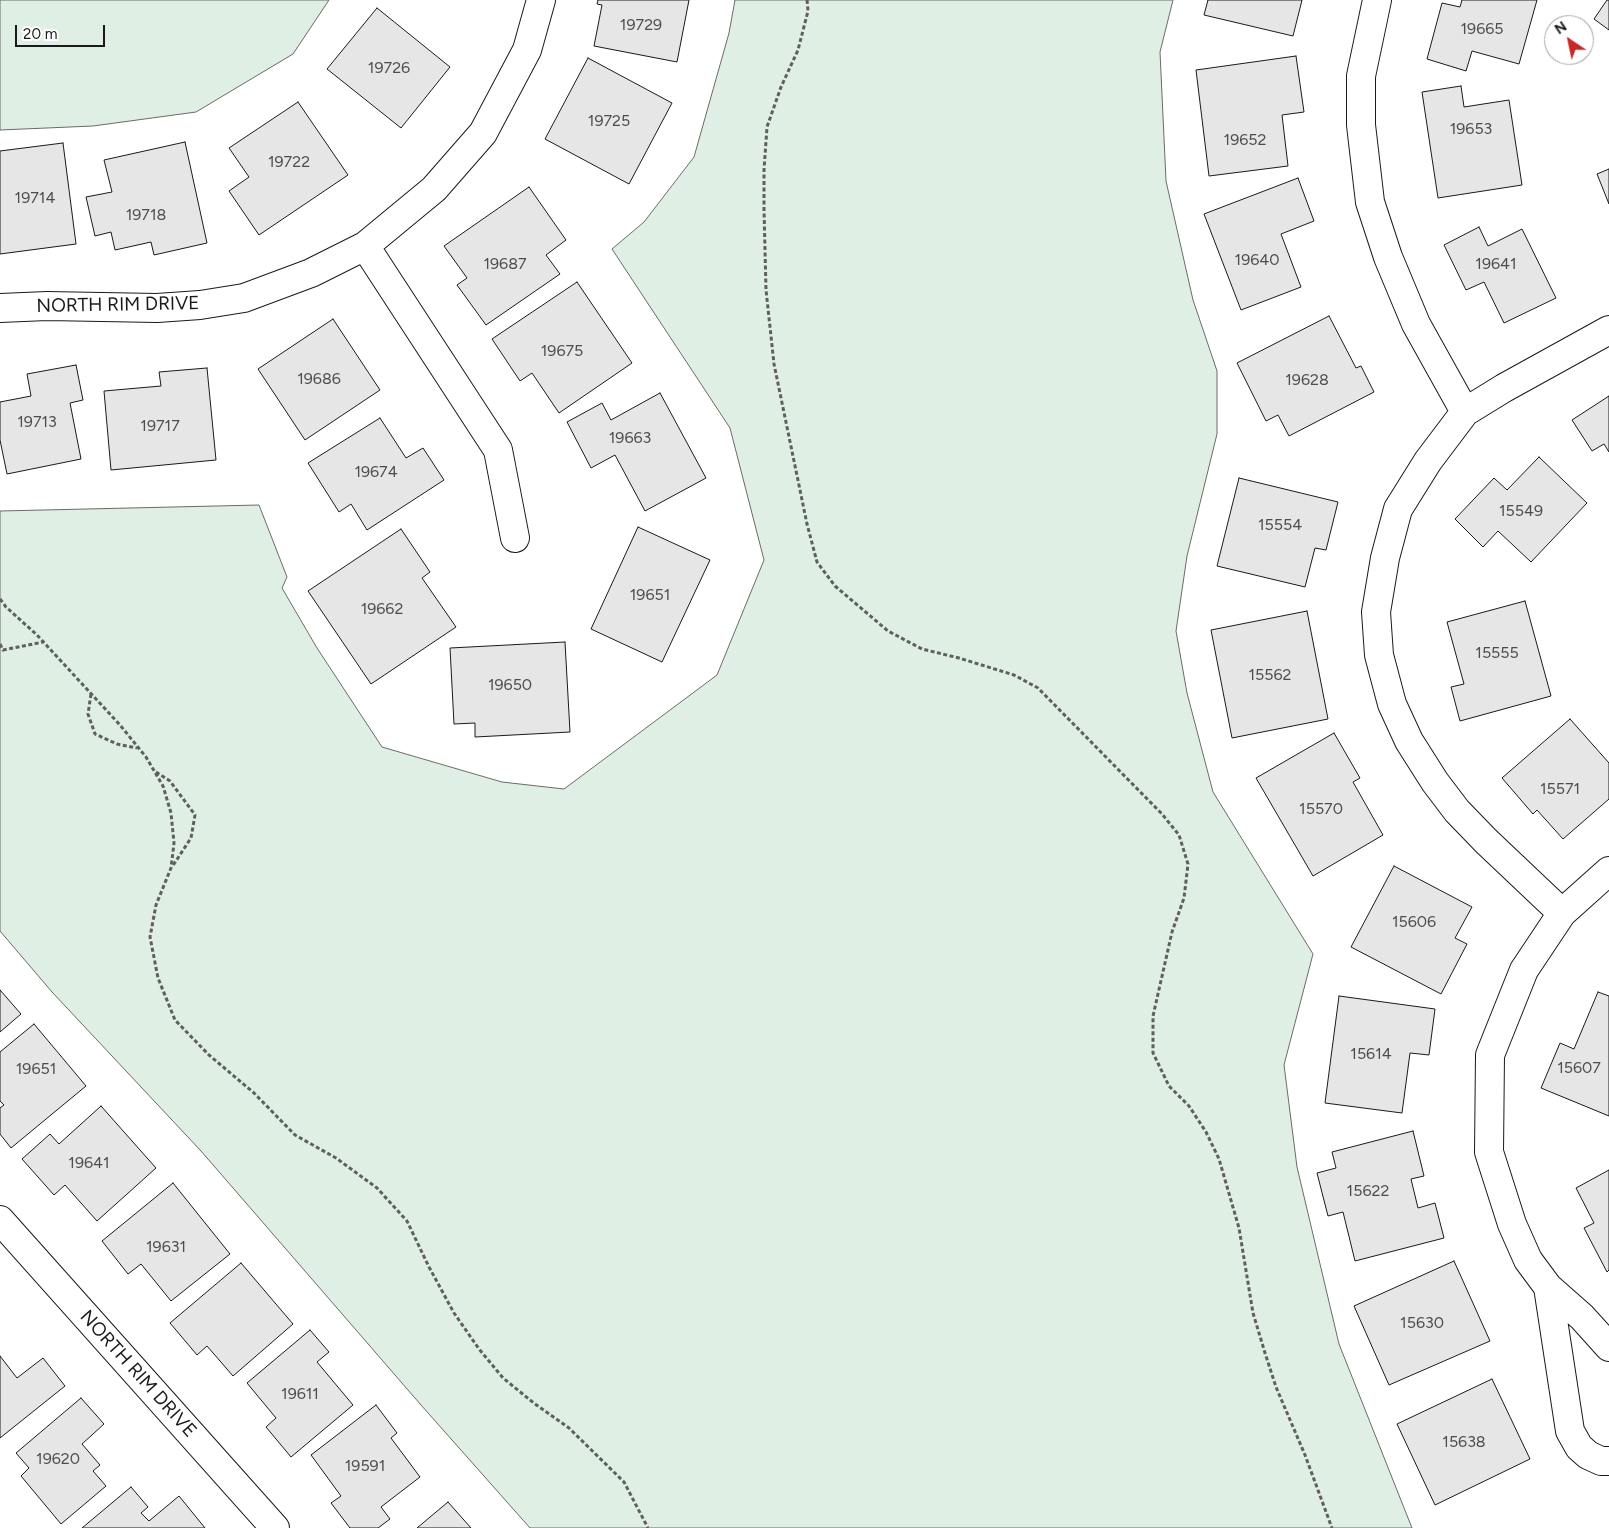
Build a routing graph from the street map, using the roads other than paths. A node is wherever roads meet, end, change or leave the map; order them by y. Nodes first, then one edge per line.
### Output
1 (541, 0) edge
2 (1376, 0) edge
3 (364, 246) junction
4 (0, 308) edge
5 (1609, 330) edge
6 (1466, 412) junction
7 (516, 538) dead end
8 (1609, 871) edge
9 (1562, 913) junction
10 (0, 1220) edge
11 (1548, 1287) junction
12 (1609, 1347) edge
13 (1609, 1461) edge
14 (276, 1528) edge

1 - 3 street, NORTH RIM DRIVE
2 - 6 street
3 - 4 street, NORTH RIM DRIVE
3 - 7 street
5 - 6 street
6 - 9 street
8 - 9 street
9 - 11 street
10 - 14 street, NORTH RIM DRIVE
11 - 12 street
11 - 13 street

